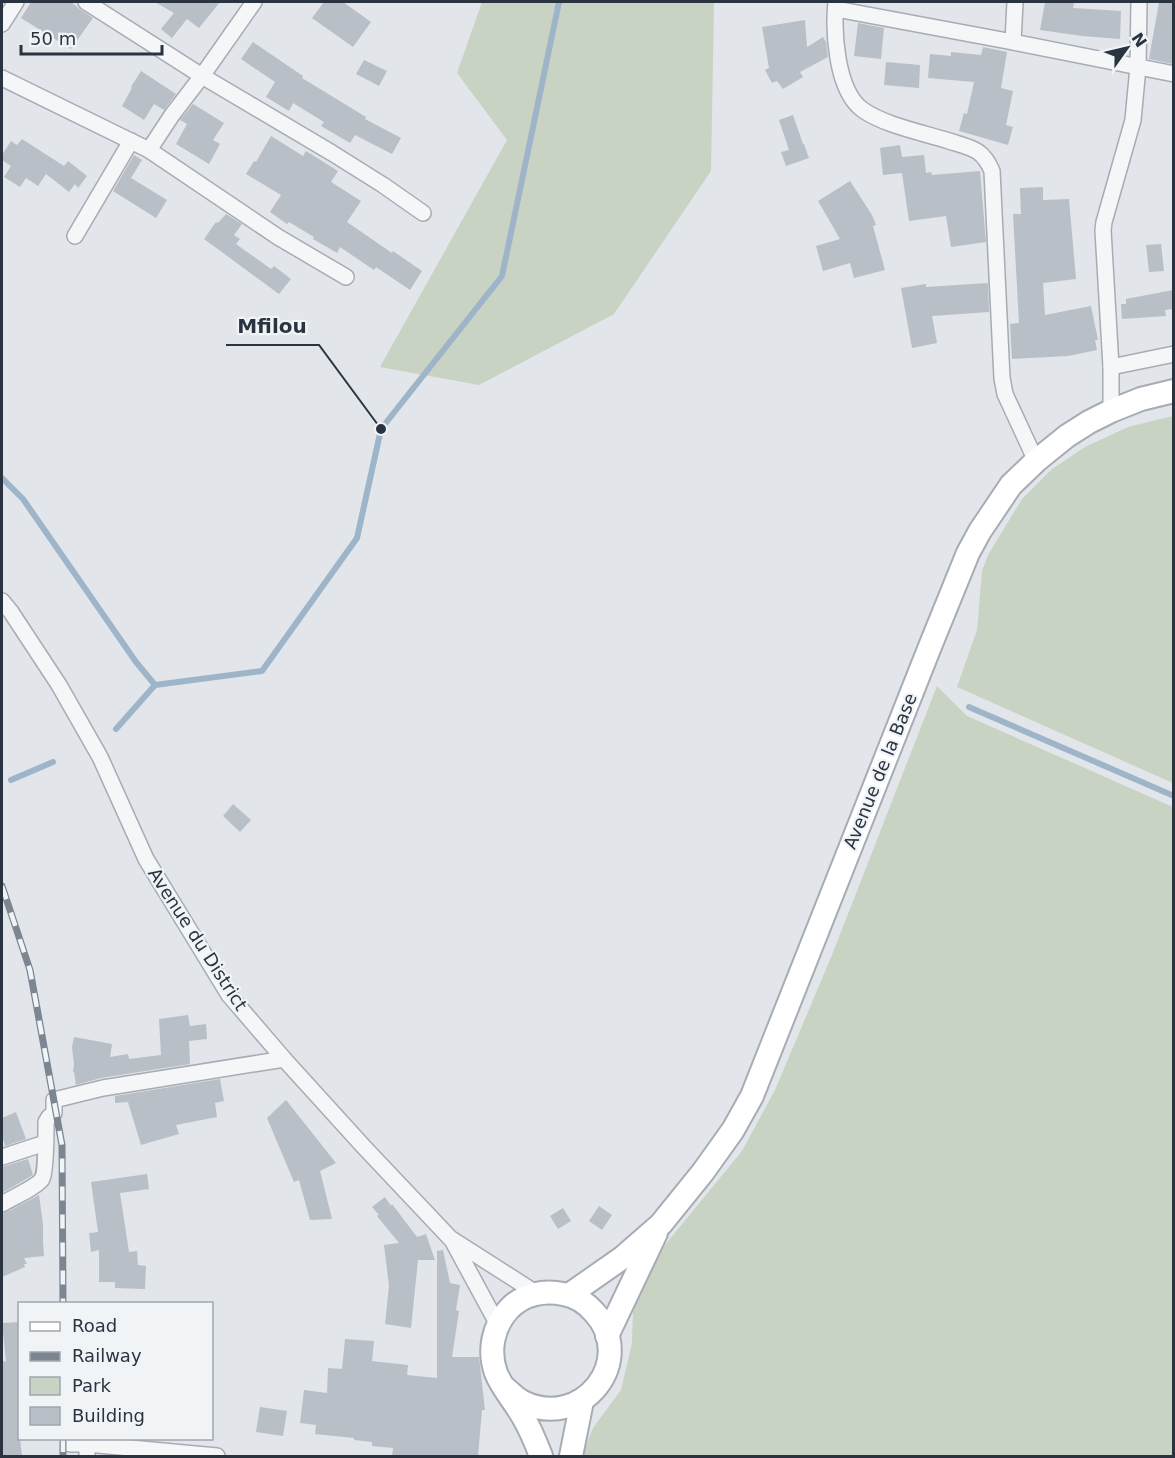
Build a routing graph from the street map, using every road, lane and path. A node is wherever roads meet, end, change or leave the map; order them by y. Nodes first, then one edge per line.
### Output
1 (16, 2) edge
2 (86, 2) edge
3 (254, 2) edge
4 (1015, 2) edge
5 (1139, 2) edge
6 (836, 5) edge
7 (2, 24) edge
8 (1013, 42) junction
9 (1138, 67) junction
10 (1173, 74) edge
11 (202, 76) junction
12 (2, 78) edge
13 (131, 141) junction
14 (149, 150) junction
15 (423, 213) dead end
16 (75, 236) dead end
17 (346, 278) dead end
18 (1173, 354) edge
19 (1111, 367) junction
20 (1173, 391) edge
21 (1111, 411) junction
22 (1036, 461) junction
23 (2, 601) edge
24 (284, 1059) junction
25 (45, 1143) junction
26 (2, 1157) edge
27 (2, 1204) edge
28 (661, 1224) junction
29 (450, 1238) junction
30 (536, 1293) junction
31 (569, 1295) junction
32 (498, 1325) junction
33 (607, 1336) junction
34 (505, 1388) junction
35 (582, 1401) junction
36 (70, 1444) dead end
37 (87, 1450) edge
38 (217, 1456) edge
39 (542, 1456) edge
40 (571, 1456) edge

1 - 7 street
2 - 11 street
3 - 11 street
4 - 8 street
5 - 9 street
6 - 8 street
6 - 22 street
8 - 9 street
9 - 10 street
9 - 19 street
11 - 14 street
11 - 15 street
12 - 13 street
13 - 14 street
13 - 16 street
14 - 17 street
18 - 19 street
19 - 21 street
20 - 21 main road, Avenue de la Base
21 - 22 main road, Avenue de la Base
22 - 28 main road, Avenue de la Base
23 - 24 street, Avenue du District
24 - 25 street
24 - 29 street, Avenue du District
25 - 26 street
25 - 27 street
28 - 31 main road, Avenue de la Base
28 - 33 main road, Avenue de la Base
29 - 30 street, Avenue du District
29 - 32 street, Avenue du District
30 - 31 main road, Avenue de la Base
30 - 32 main road
31 - 33 main road, Avenue de la Base
32 - 34 main road
33 - 35 main road, Avenue de la Base
34 - 35 main road
34 - 39 main road
35 - 40 main road
36 - 37 street
37 - 38 street

